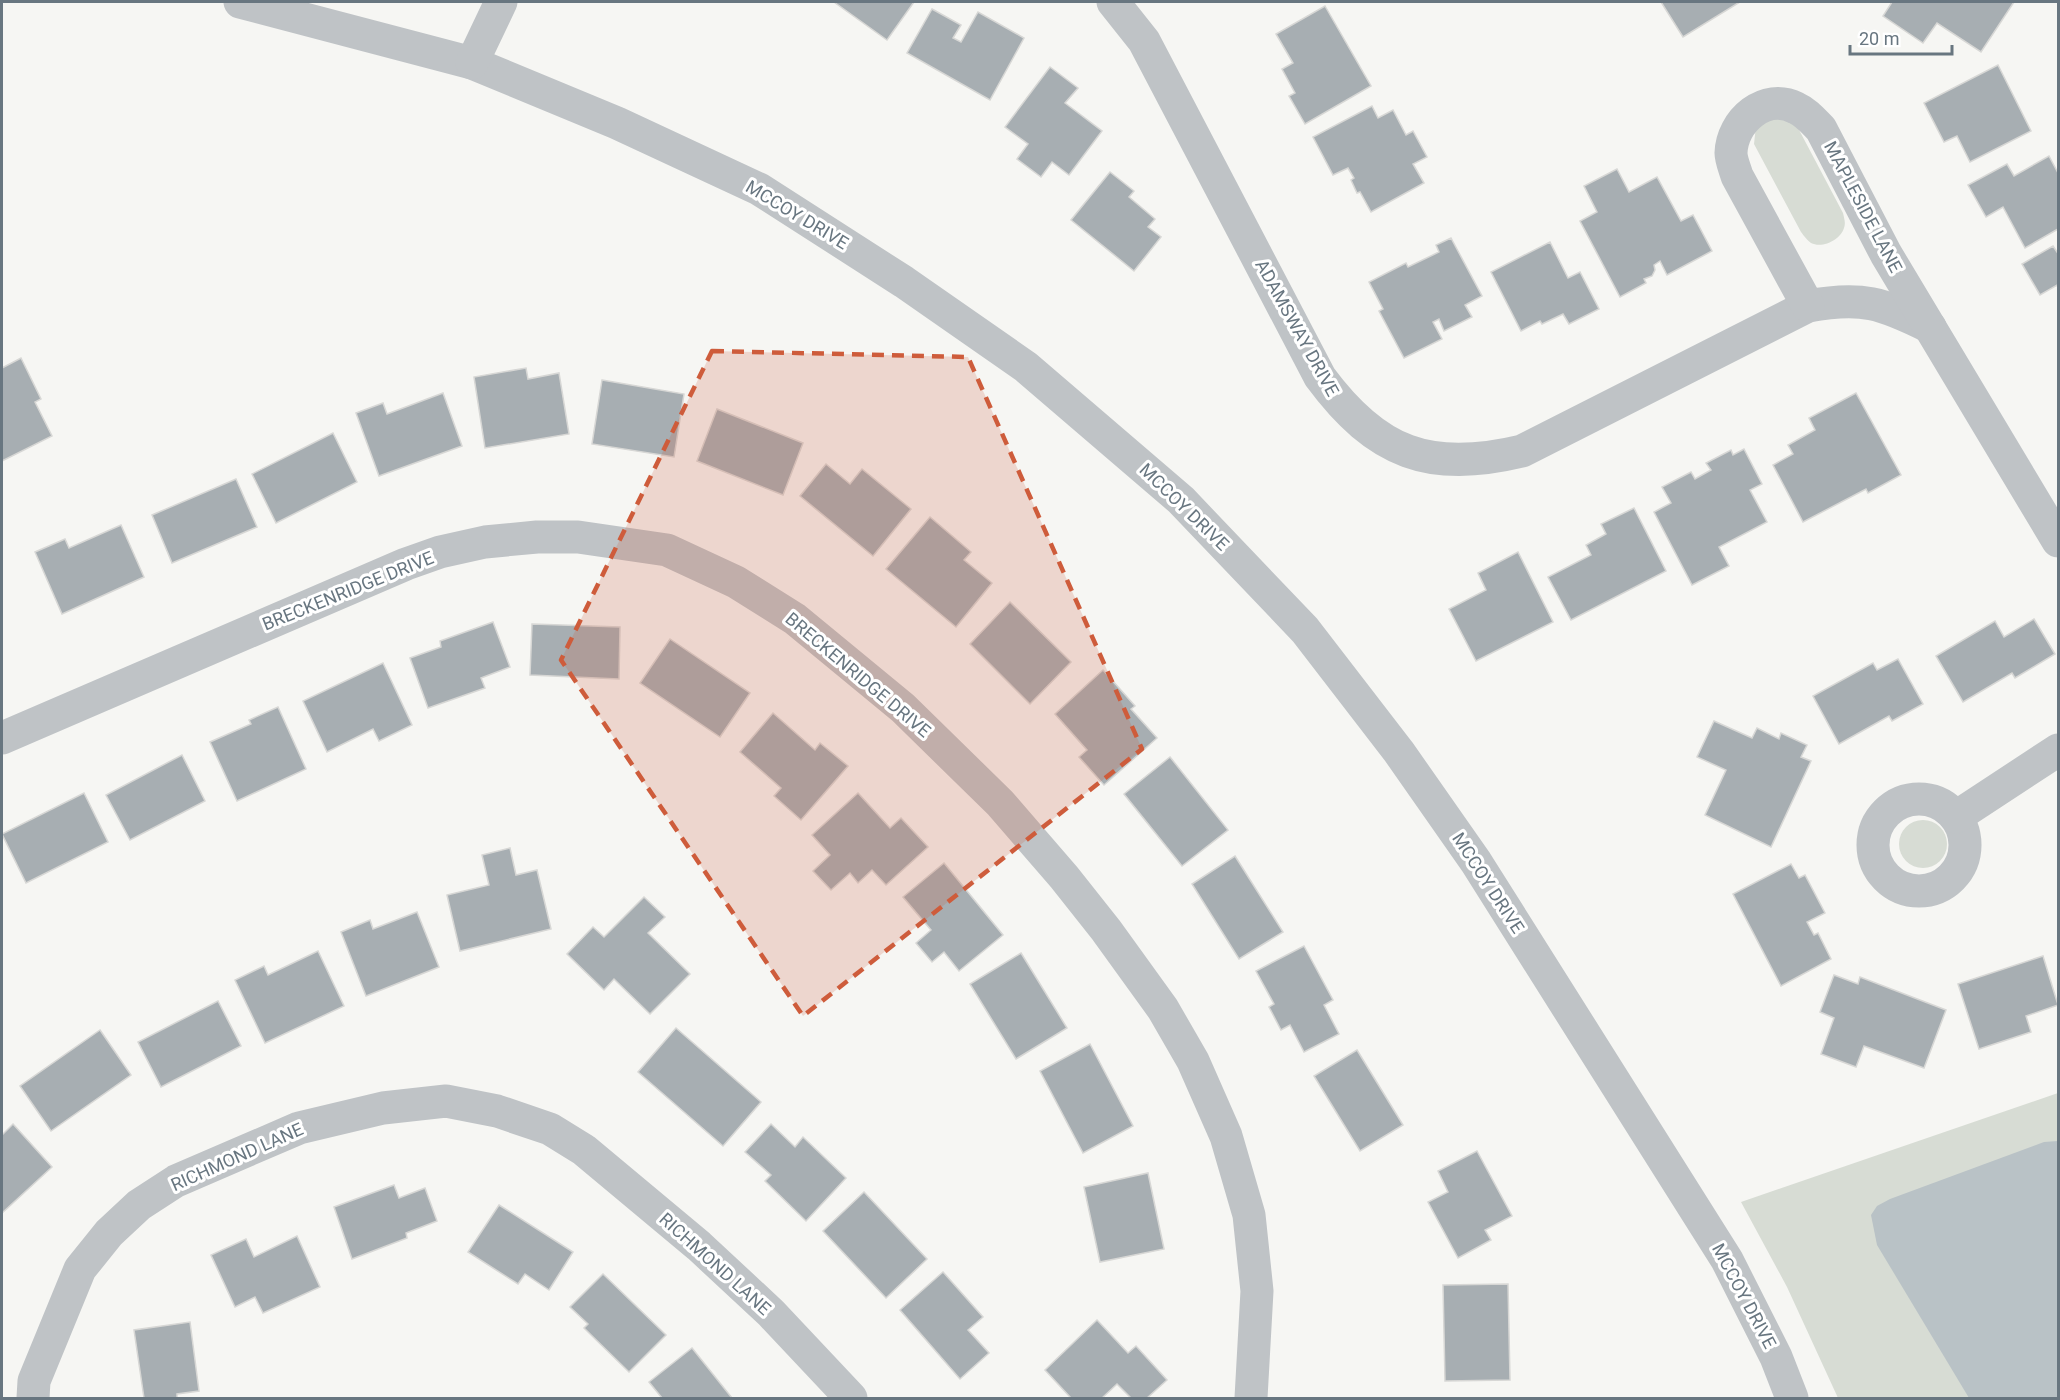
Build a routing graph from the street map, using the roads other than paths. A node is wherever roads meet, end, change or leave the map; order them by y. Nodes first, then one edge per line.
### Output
1 (240, 2) edge
2 (501, 2) edge
3 (1113, 2) edge
4 (472, 63) junction
5 (1808, 306) junction
6 (1930, 327) junction
7 (2058, 541) edge
8 (4, 731) edge
9 (2058, 750) edge
10 (1956, 817) dead end
11 (33, 1398) edge
12 (851, 1398) edge
13 (1251, 1398) edge
14 (1792, 1398) edge

1 - 4 street, MCCOY DRIVE
2 - 4 street
3 - 5 street, ADAMSWAY DRIVE
4 - 14 street, MCCOY DRIVE
5 - 6 street, ADAMSWAY DRIVE
5 - 6 street, MAPLESIDE LANE
6 - 7 street, MAPLESIDE LANE
8 - 13 street, BRECKENRIDGE DRIVE
9 - 10 street
11 - 12 street, RICHMOND LANE

